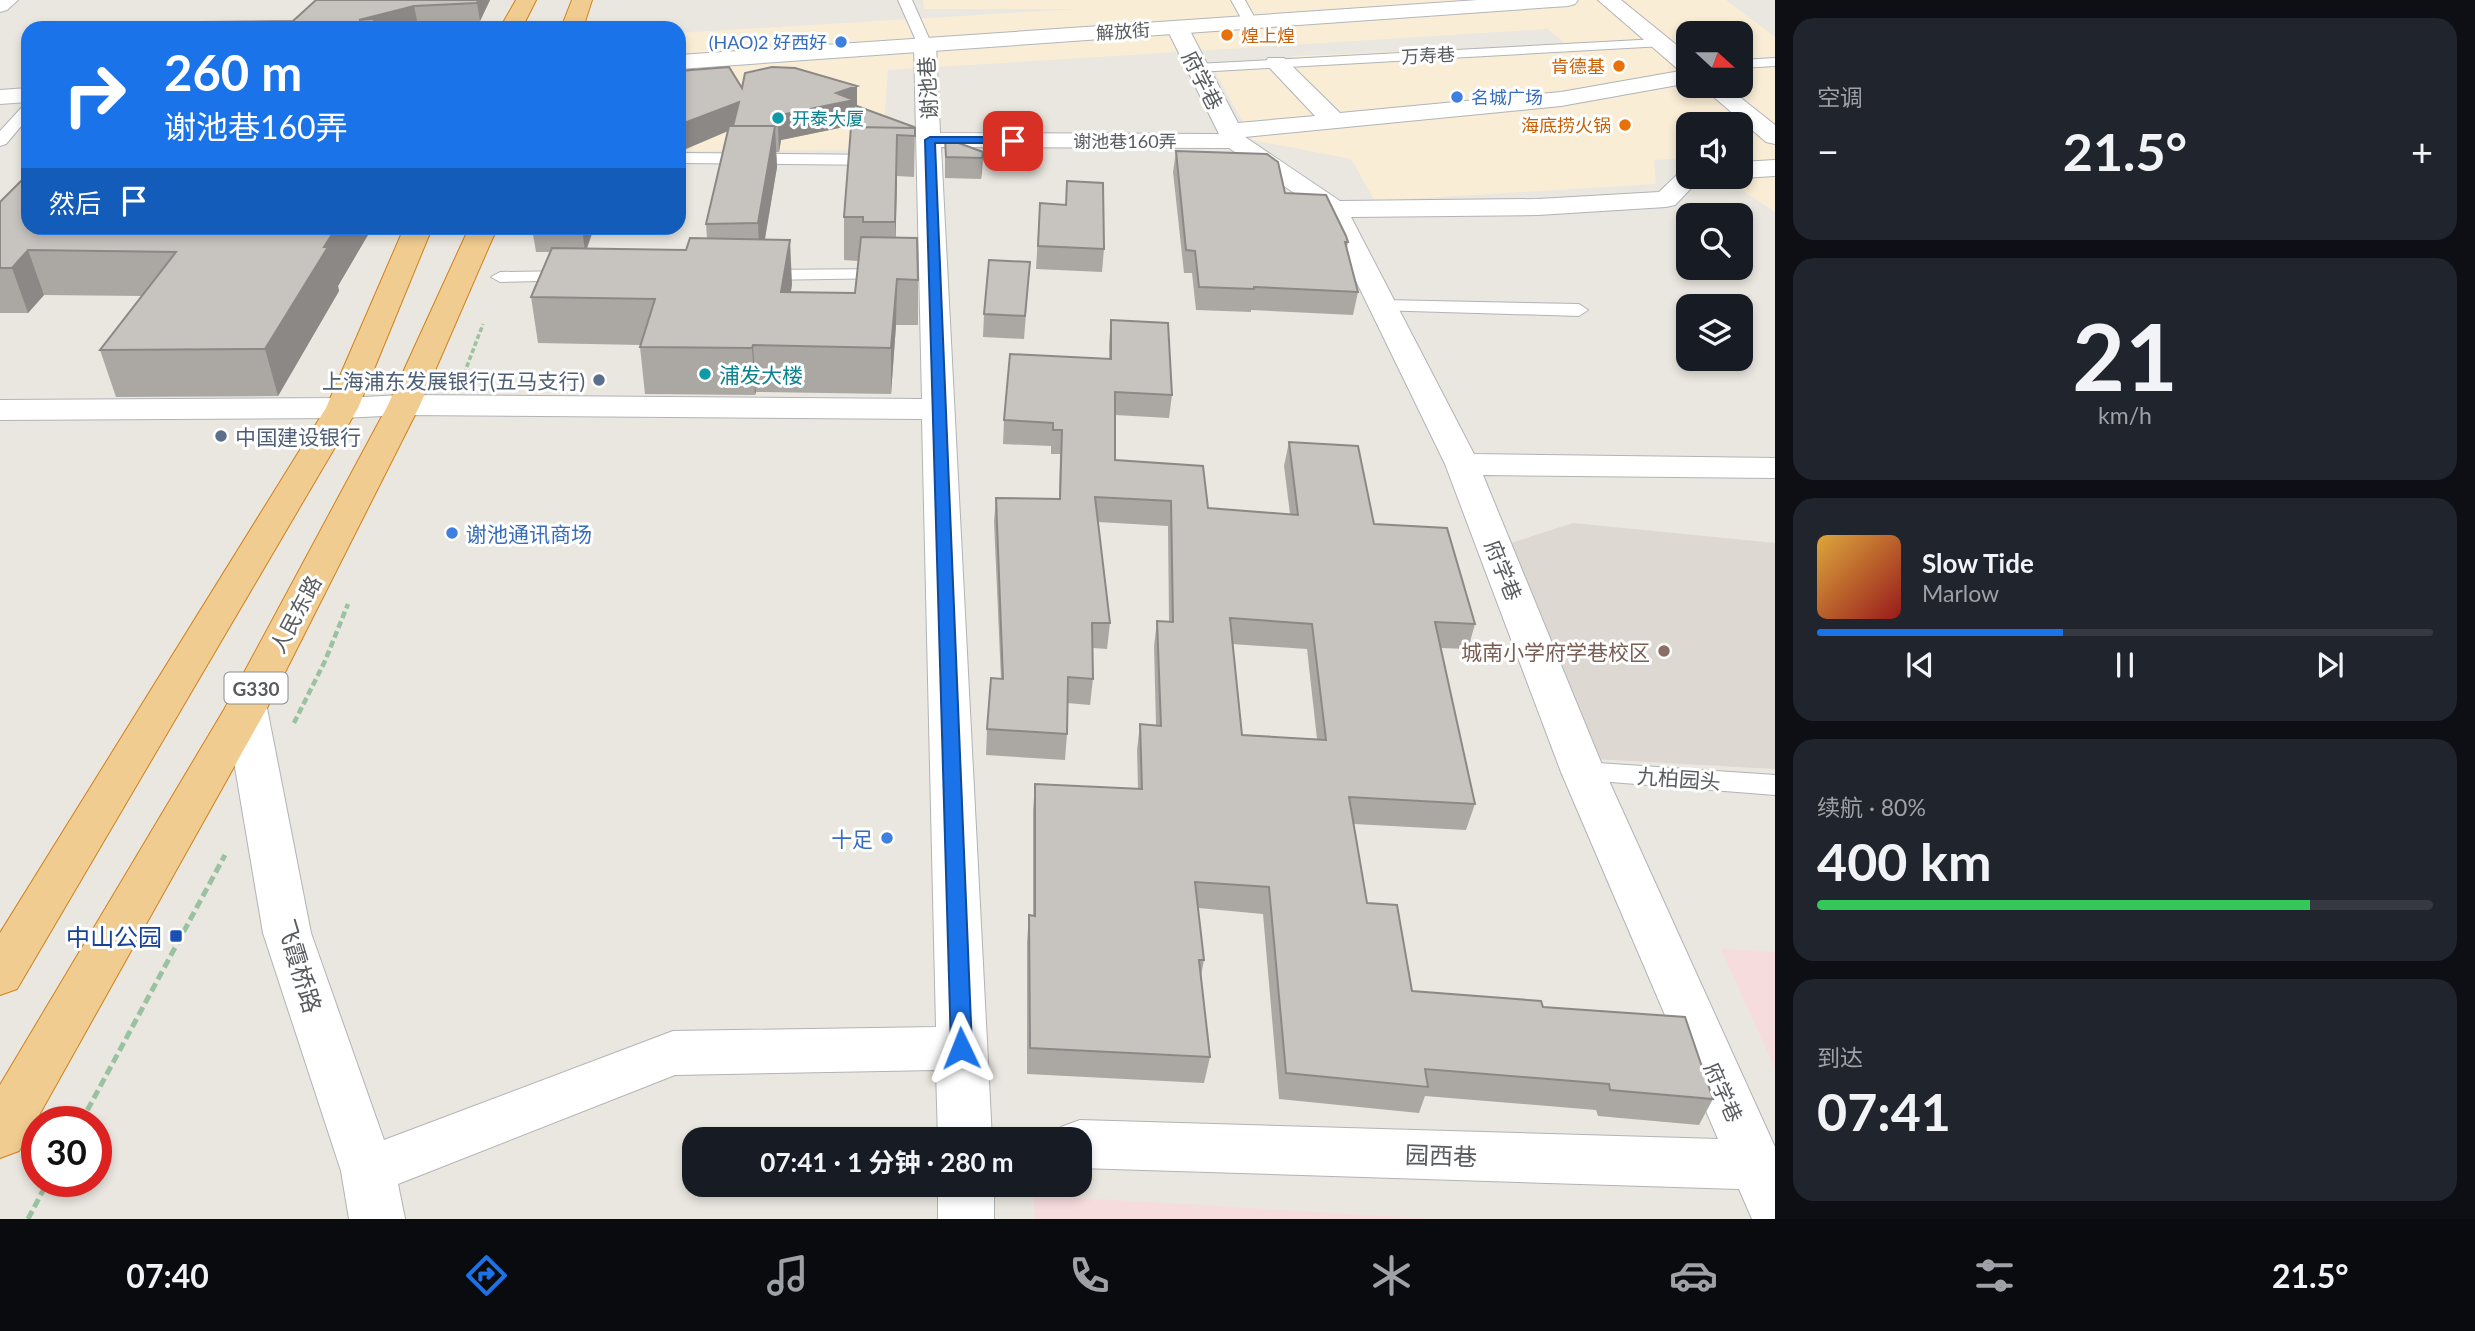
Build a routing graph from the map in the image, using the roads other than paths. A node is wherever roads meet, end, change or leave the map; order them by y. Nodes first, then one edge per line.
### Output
1 (8, 0) edge
2 (526, 0) edge
3 (582, 0) edge
4 (905, 0) edge
5 (1238, 0) edge
6 (1568, 0) edge
7 (1608, 0) edge
8 (0, 6) edge
9 (515, 21) edge
10 (574, 21) edge
11 (1250, 22) junction
12 (1177, 27) junction
13 (1658, 43) junction
14 (925, 45) junction
15 (1676, 57) edge
16 (686, 62) edge
17 (1775, 62) edge
18 (1276, 63) junction
19 (1754, 63) edge
20 (1197, 68) junction
21 (1676, 78) edge
22 (21, 96) edge
23 (0, 97) edge
24 (1727, 98) edge
25 (21, 108) edge
26 (0, 110) edge
27 (21, 116) edge
28 (1334, 121) junction
29 (1233, 136) junction
30 (1775, 137) edge
31 (0, 141) edge
32 (920, 156) junction
33 (686, 158) edge
34 (1775, 168) edge
35 (1753, 169) edge
36 (1676, 189) edge
37 (1334, 209) junction
38 (415, 235) edge
39 (480, 235) edge
40 (921, 274) junction
41 (745, 275) edge
42 (595, 276) edge
43 (500, 277) dead end
44 (1383, 306) junction
45 (1579, 310) dead end
46 (404, 405) junction
47 (342, 408) junction
48 (940, 409) junction
49 (0, 410) edge
50 (1462, 464) junction
51 (1775, 468) edge
52 (246, 708) junction
53 (1583, 772) junction
54 (1775, 785) edge
55 (7, 953) edge
56 (961, 1048) junction
57 (964, 1127) edge
58 (0, 1134) edge
59 (1092, 1144) edge
60 (1765, 1186) edge
61 (372, 1195) edge
62 (966, 1197) edge
63 (966, 1219) edge

1 - 8 street
2 - 9 highway
3 - 10 highway
4 - 14 lane
5 - 11 lane
6 - 11 street, 解放街
7 - 13 street
11 - 12 street, 解放街
12 - 14 street, 解放街
12 - 20 street, 府学巷
13 - 15 street
13 - 18 lane, 万寿巷
14 - 16 street, 解放街
14 - 32 street, 谢池巷
17 - 19 lane
18 - 20 lane, 万寿巷
18 - 28 street
20 - 29 street, 府学巷
21 - 28 street, 谢池巷160弄
22 - 23 street
24 - 30 street
25 - 26 street
27 - 31 lane
28 - 29 street, 谢池巷160弄
29 - 32 street, 谢池巷160弄
29 - 37 street, 府学巷
32 - 33 lane
32 - 40 street, 谢池巷
34 - 35 street
36 - 37 street
37 - 44 street, 府学巷
38 - 47 highway
39 - 46 highway, 人民东路 / G330
40 - 41 lane
40 - 48 street, 谢池巷
42 - 43 lane
44 - 45 lane
44 - 50 street, 府学巷
46 - 47 street
46 - 48 street
46 - 52 highway, 人民东路 / G330
47 - 49 street
47 - 55 highway
48 - 56 street, 谢池巷
50 - 51 street
50 - 53 street, 府学巷
52 - 58 highway, 人民东路 / G330
52 - 61 street, 飞霞桥路
53 - 54 lane, 九柏园头
53 - 60 street, 府学巷
56 - 57 street, 谢池巷
56 - 61 street
59 - 60 street, 园西巷
62 - 63 street

